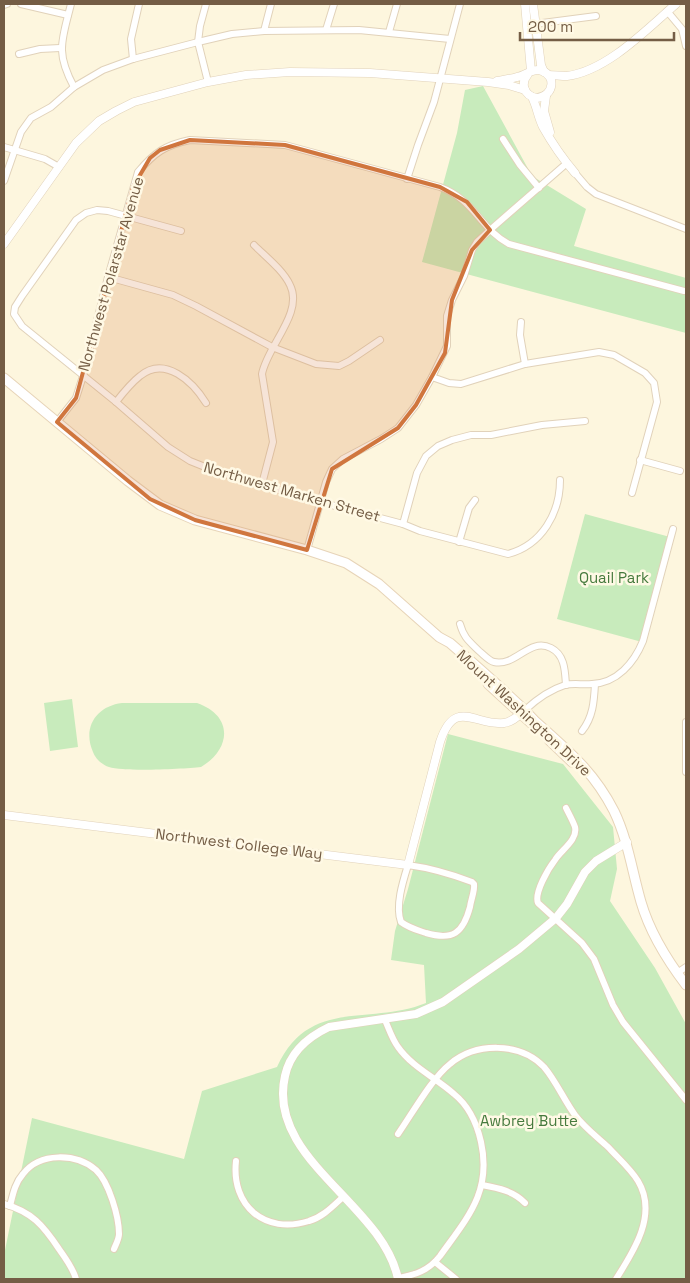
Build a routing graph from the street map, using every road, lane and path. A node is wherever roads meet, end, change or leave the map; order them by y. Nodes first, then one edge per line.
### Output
1 (7, 4) edge
2 (21, 4) edge
3 (71, 4) edge
4 (139, 4) edge
5 (206, 4) edge
6 (272, 4) edge
7 (334, 4) edge
8 (397, 4) edge
9 (460, 4) edge
10 (525, 4) edge
11 (533, 4) edge
12 (676, 4) edge
13 (4, 6) edge
14 (667, 11) junction
15 (68, 15) junction
16 (596, 16) dead end
17 (536, 24) junction
18 (527, 25) junction
19 (326, 30) junction
20 (264, 31) junction
21 (389, 32) junction
22 (450, 39) junction
23 (198, 42) junction
24 (686, 46) edge
25 (60, 48) junction
26 (19, 54) dead end
27 (133, 59) junction
28 (530, 72) junction
29 (546, 73) junction
30 (567, 76) junction
31 (439, 79) junction
32 (208, 82) junction
33 (488, 82) junction
34 (74, 87) junction
35 (525, 90) junction
36 (547, 94) junction
37 (532, 97) junction
38 (551, 139) junction
39 (503, 140) dead end
40 (4, 147) edge
41 (15, 150) junction
42 (567, 163) junction
43 (59, 167) junction
44 (575, 173) joint
45 (407, 179) junction
46 (4, 180) edge
47 (539, 188) junction
48 (125, 216) junction
49 (686, 229) edge
50 (490, 230) junction
51 (182, 231) dead end
52 (4, 244) edge
53 (254, 245) dead end
54 (108, 277) junction
55 (684, 292) dead end
56 (521, 322) dead end
57 (380, 340) dead end
58 (272, 347) junction
59 (525, 364) junction
60 (83, 376) junction
61 (432, 377) junction
62 (4, 378) edge
63 (116, 402) junction
64 (206, 403) dead end
65 (585, 421) dead end
66 (57, 422) junction
67 (640, 460) junction
68 (680, 471) dead end
69 (560, 480) dead end
70 (262, 484) junction
71 (632, 493) dead end
72 (475, 500) dead end
73 (320, 502) junction
74 (403, 524) junction
75 (673, 529) dead end
76 (459, 542) junction
77 (307, 550) junction
78 (460, 624) dead end
79 (595, 684) junction
80 (566, 685) junction
81 (523, 712) junction
82 (686, 722) edge
83 (582, 732) dead end
84 (686, 772) edge
85 (566, 808) dead end
86 (4, 815) edge
87 (627, 842) junction
88 (408, 865) junction
89 (556, 918) junction
90 (686, 967) edge
91 (677, 973) junction
92 (686, 985) edge
93 (386, 1020) junction
94 (436, 1079) junction
95 (686, 1100) edge
96 (398, 1134) dead end
97 (236, 1161) dead end
98 (482, 1185) junction
99 (344, 1196) junction
100 (525, 1203) dead end
101 (7, 1205) edge
102 (114, 1249) dead end
103 (435, 1262) junction
104 (398, 1278) edge
105 (76, 1279) edge
106 (456, 1279) edge
107 (616, 1279) edge

1 - 13 street
2 - 15 street
3 - 15 street
4 - 27 street
5 - 23 street
6 - 20 street
7 - 19 street
8 - 21 street
9 - 22 street
10 - 18 street
11 - 17 street
12 - 14 street
14 - 24 street
14 - 30 street
15 - 25 street
16 - 17 street
17 - 18 street
17 - 29 street
18 - 28 street
19 - 20 street
19 - 21 street
20 - 23 street
21 - 22 street
22 - 31 street
23 - 27 street
23 - 32 street
25 - 26 street
25 - 34 street
27 - 34 street
28 - 29 street
28 - 33 street
28 - 35 street
29 - 30 street
29 - 36 street
30 - 36 street
31 - 32 street
31 - 33 street
31 - 45 street
32 - 43 street
33 - 35 street
34 - 41 street
35 - 37 street
36 - 37 street
36 - 38 street
37 - 38 street
38 - 42 street
39 - 47 street
40 - 41 street
41 - 43 street
41 - 46 street
42 - 44 street
42 - 47 street
43 - 52 street
44 - 49 street
45 - 48 street, Northwest Polarstar Avenue
45 - 50 street, Northwest Polarstar Avenue
47 - 50 street
48 - 51 street, Northwest Marken Street
48 - 54 street, Northwest Polarstar Avenue
48 - 60 street, Northwest Marken Street
50 - 55 street, Northwest Polarstar Avenue
50 - 61 street
53 - 58 street
54 - 58 street
54 - 60 street, Northwest Polarstar Avenue
56 - 59 street
57 - 58 street
58 - 70 street
59 - 61 street
59 - 67 street
60 - 63 street, Northwest Marken Street
60 - 66 street, Northwest Polarstar Avenue
61 - 73 street
62 - 66 main road, Mount Washington Drive
63 - 64 street
63 - 70 street, Northwest Marken Street
65 - 74 street
66 - 77 main road, Mount Washington Drive
67 - 68 street
67 - 71 street
69 - 76 street, Northwest Marken Street
70 - 73 street, Northwest Marken Street
72 - 76 street
73 - 74 street, Northwest Marken Street
73 - 77 street
74 - 76 street, Northwest Marken Street
75 - 79 street
77 - 81 main road, Mount Washington Drive
78 - 80 street
79 - 80 street
79 - 83 street
80 - 81 street
81 - 87 main road, Mount Washington Drive
81 - 88 street
82 - 84 street
85 - 89 street
86 - 88 street, Northwest College Way
87 - 89 street
87 - 91 main road, Mount Washington Drive
88 - 88 street, Northwest College Way
89 - 93 street
89 - 95 street
90 - 91 street
91 - 92 main road, Mount Washington Drive
93 - 94 street
93 - 99 street
94 - 96 street
94 - 98 street
94 - 107 street
97 - 99 street
98 - 100 street
98 - 103 street
99 - 104 street
101 - 102 street
101 - 105 street
103 - 104 street
103 - 106 street

